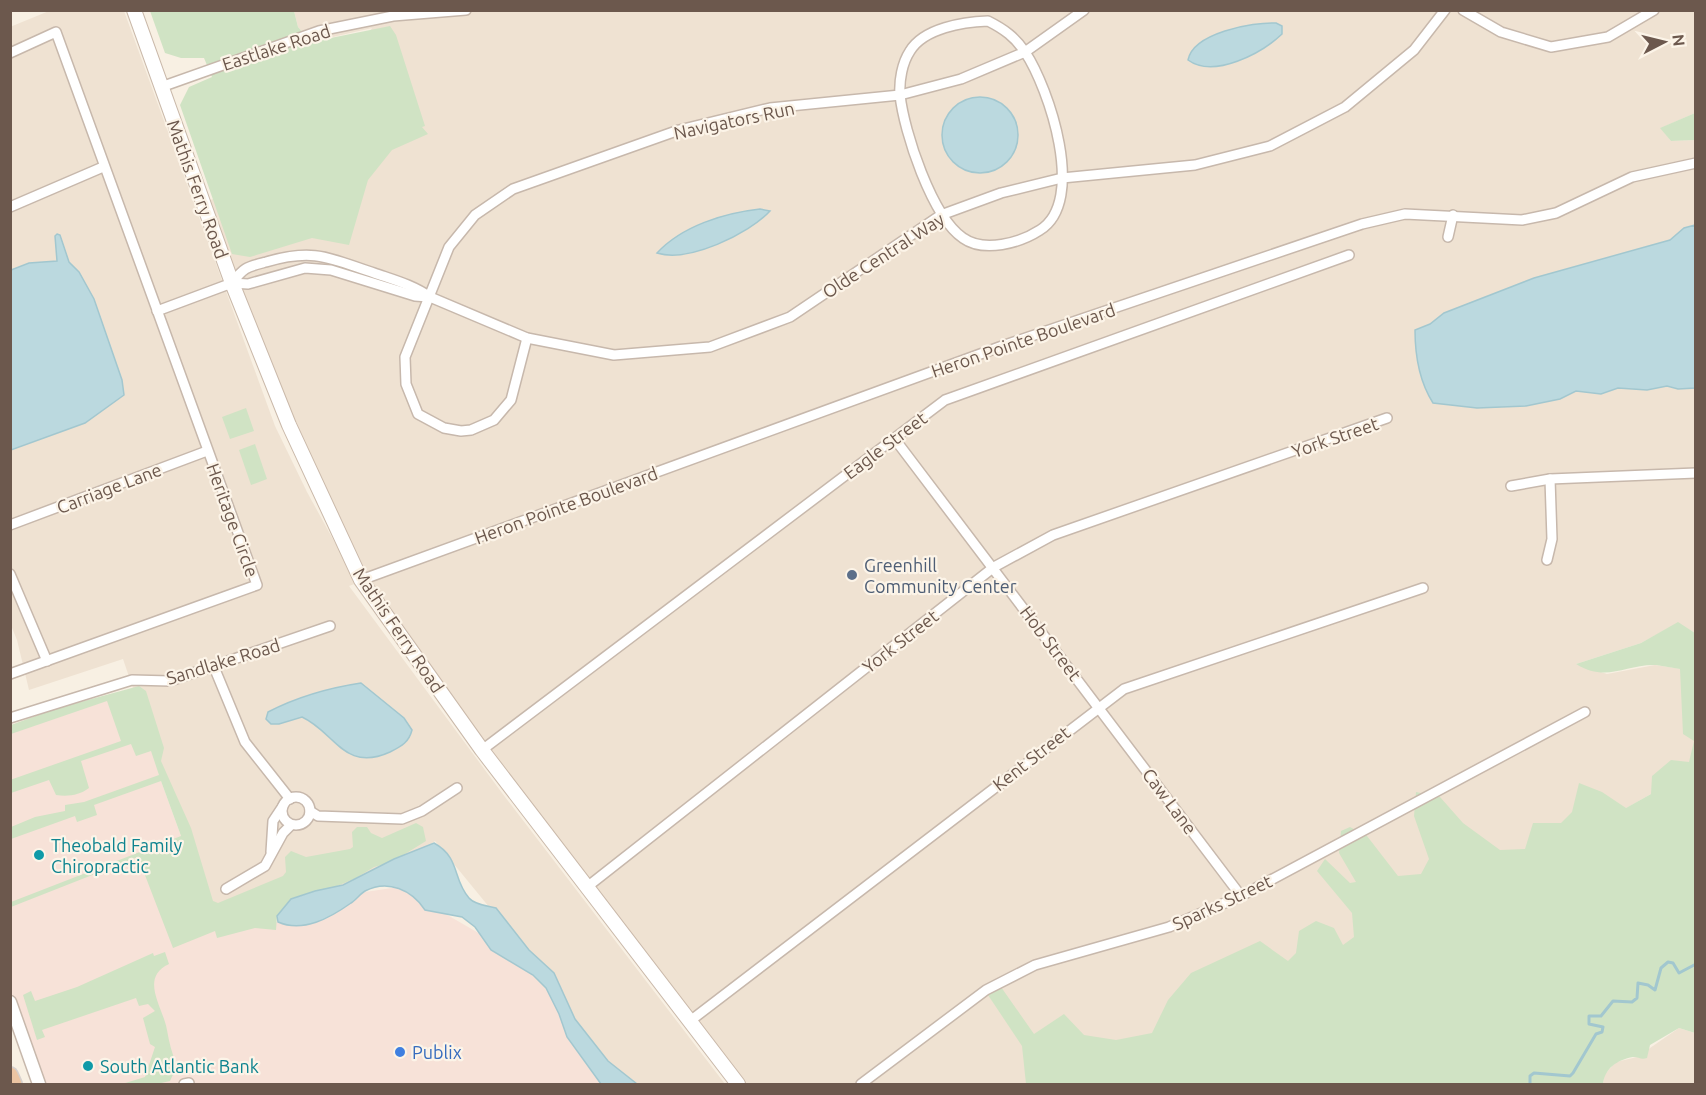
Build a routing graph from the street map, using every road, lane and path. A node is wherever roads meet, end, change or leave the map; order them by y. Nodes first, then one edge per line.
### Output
1 (134, 10) edge
2 (466, 10) edge
3 (1084, 10) edge
4 (1445, 10) edge
5 (1462, 10) edge
6 (1654, 10) edge
7 (392, 13) edge
8 (1025, 52) junction
9 (10, 53) edge
10 (161, 87) junction
11 (900, 95) junction
12 (1695, 163) edge
13 (103, 167) junction
14 (1062, 178) junction
15 (10, 207) edge
16 (941, 215) junction
17 (1453, 215) junction
18 (1448, 237) dead end
19 (1349, 255) dead end
20 (232, 283) junction
21 (430, 297) junction
22 (157, 311) junction
23 (527, 338) junction
24 (1387, 418) dead end
25 (894, 438) junction
26 (207, 451) junction
27 (1695, 474) edge
28 (1550, 479) junction
29 (1511, 486) dead end
30 (10, 525) edge
31 (1546, 560) dead end
32 (994, 567) junction
33 (10, 574) edge
34 (361, 580) junction
35 (1423, 588) dead end
36 (330, 626) dead end
37 (47, 661) junction
38 (214, 667) junction
39 (10, 674) edge
40 (1099, 706) junction
41 (1585, 712) dead end
42 (10, 718) edge
43 (482, 750) junction
44 (457, 788) dead end
45 (290, 798) junction
46 (283, 806) junction
47 (310, 811) junction
48 (291, 825) junction
49 (270, 858) junction
50 (587, 888) junction
51 (226, 889) dead end
52 (1241, 896) junction
53 (10, 1002) edge
54 (690, 1021) junction
55 (10, 1075) edge
56 (14, 1084) edge
57 (39, 1084) edge
58 (738, 1084) edge
59 (861, 1084) edge

1 - 10 main road, Mathis Ferry Road
2 - 7 street, Eastlake Road
3 - 8 street, Navigators Run
4 - 14 street, Olde Central Way
5 - 6 street
7 - 10 street, Eastlake Road
8 - 11 street, Navigators Run
8 - 11 street
8 - 14 street
9 - 13 street, Heritage Circle
10 - 20 main road, Mathis Ferry Road
11 - 16 street
11 - 21 street, Navigators Run
12 - 17 street, Heron Pointe Boulevard
13 - 15 street
13 - 22 street, Heritage Circle
14 - 16 street, Olde Central Way
14 - 16 street
16 - 23 street, Olde Central Way
17 - 18 street
17 - 34 street, Heron Pointe Boulevard
19 - 25 street, Eagle Street
20 - 21 street, Olde Central Way
20 - 21 street, Olde Central Way
20 - 22 street
20 - 34 main road, Mathis Ferry Road
21 - 23 street, Olde Central Way
21 - 23 street
22 - 26 street, Heritage Circle
24 - 32 street, York Street
25 - 32 street, Hob Street
25 - 43 street, Eagle Street
26 - 30 street, Carriage Lane
26 - 37 street, Heritage Circle
27 - 28 street
28 - 29 street
28 - 31 street
32 - 40 street, Hob Street
32 - 50 street, York Street
33 - 37 street
34 - 43 main road, Mathis Ferry Road
35 - 40 street, Kent Street
36 - 38 street, Sandlake Road
37 - 39 street, Heritage Circle
38 - 42 street, Sandlake Road
38 - 45 street
40 - 52 street, Caw Lane
40 - 54 street, Kent Street
41 - 52 street, Sparks Street
43 - 50 main road, Mathis Ferry Road
44 - 47 street
45 - 46 street
45 - 47 street
46 - 48 street
46 - 49 street
47 - 48 street
48 - 49 street
49 - 51 street
50 - 54 main road, Mathis Ferry Road
52 - 59 street, Sparks Street
53 - 57 street
54 - 58 main road, Mathis Ferry Road
55 - 56 highway

